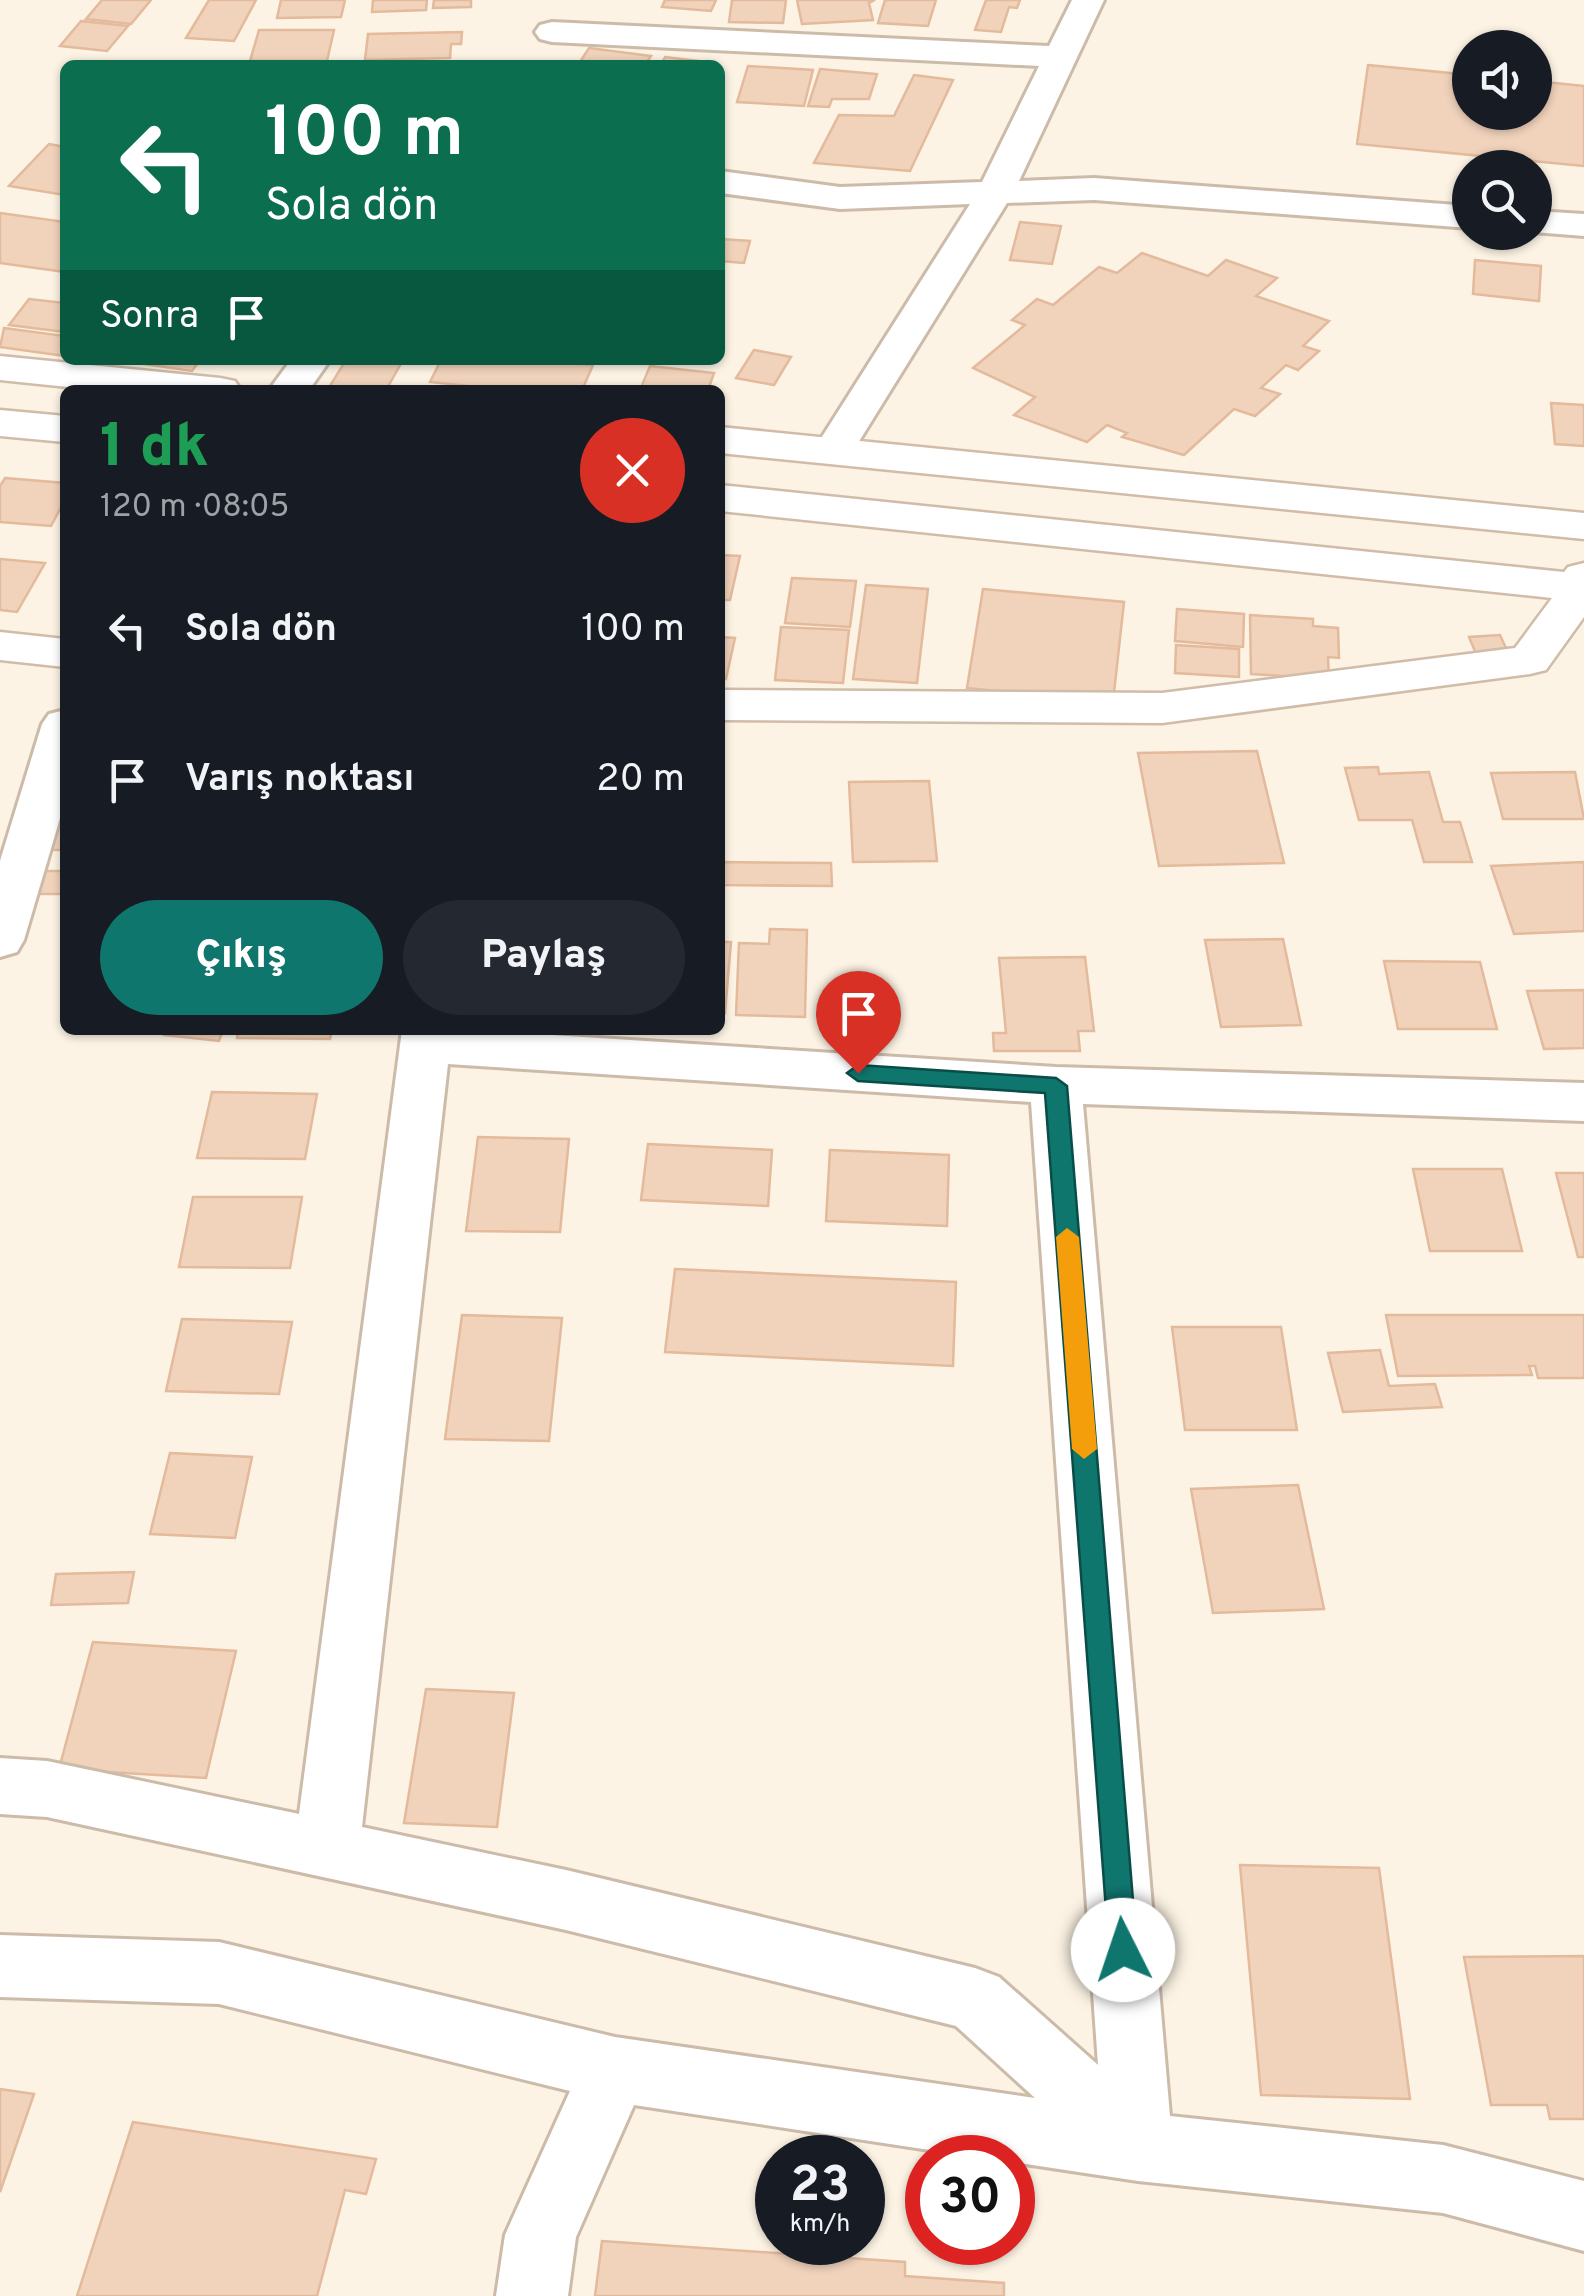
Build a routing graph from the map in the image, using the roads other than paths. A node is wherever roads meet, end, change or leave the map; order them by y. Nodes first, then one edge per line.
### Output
1 (572, 0) edge
2 (1088, 0) edge
3 (1058, 57) junction
4 (725, 183) edge
5 (996, 191) junction
6 (1452, 216) edge
7 (1552, 223) edge
8 (1584, 225) edge
9 (0, 368) edge
10 (170, 385) edge
11 (0, 423) edge
12 (60, 429) edge
13 (725, 440) edge
14 (833, 451) junction
15 (725, 499) edge
16 (1584, 526) edge
17 (1584, 586) edge
18 (0, 646) edge
19 (60, 653) edge
20 (725, 706) edge
21 (60, 741) edge
22 (0, 940) edge
23 (426, 1038) edge
24 (1056, 1086) junction
25 (1584, 1102) edge
26 (0, 1786) edge
27 (327, 1849) junction
28 (0, 1966) edge
29 (614, 2070) junction
30 (1138, 2147) junction
31 (1584, 2216) edge
32 (532, 2296) edge

1 - 3 street
2 - 3 street
3 - 5 street
4 - 5 street
5 - 6 street
5 - 14 street
7 - 8 street
9 - 10 main road
11 - 12 main road
13 - 14 main road
14 - 16 main road
15 - 17 main road
17 - 20 main road
18 - 19 main road
21 - 22 street
23 - 24 street
23 - 27 street
24 - 25 street
24 - 30 street
26 - 27 street
27 - 30 street
28 - 29 street
29 - 30 street
29 - 32 street
30 - 31 street

